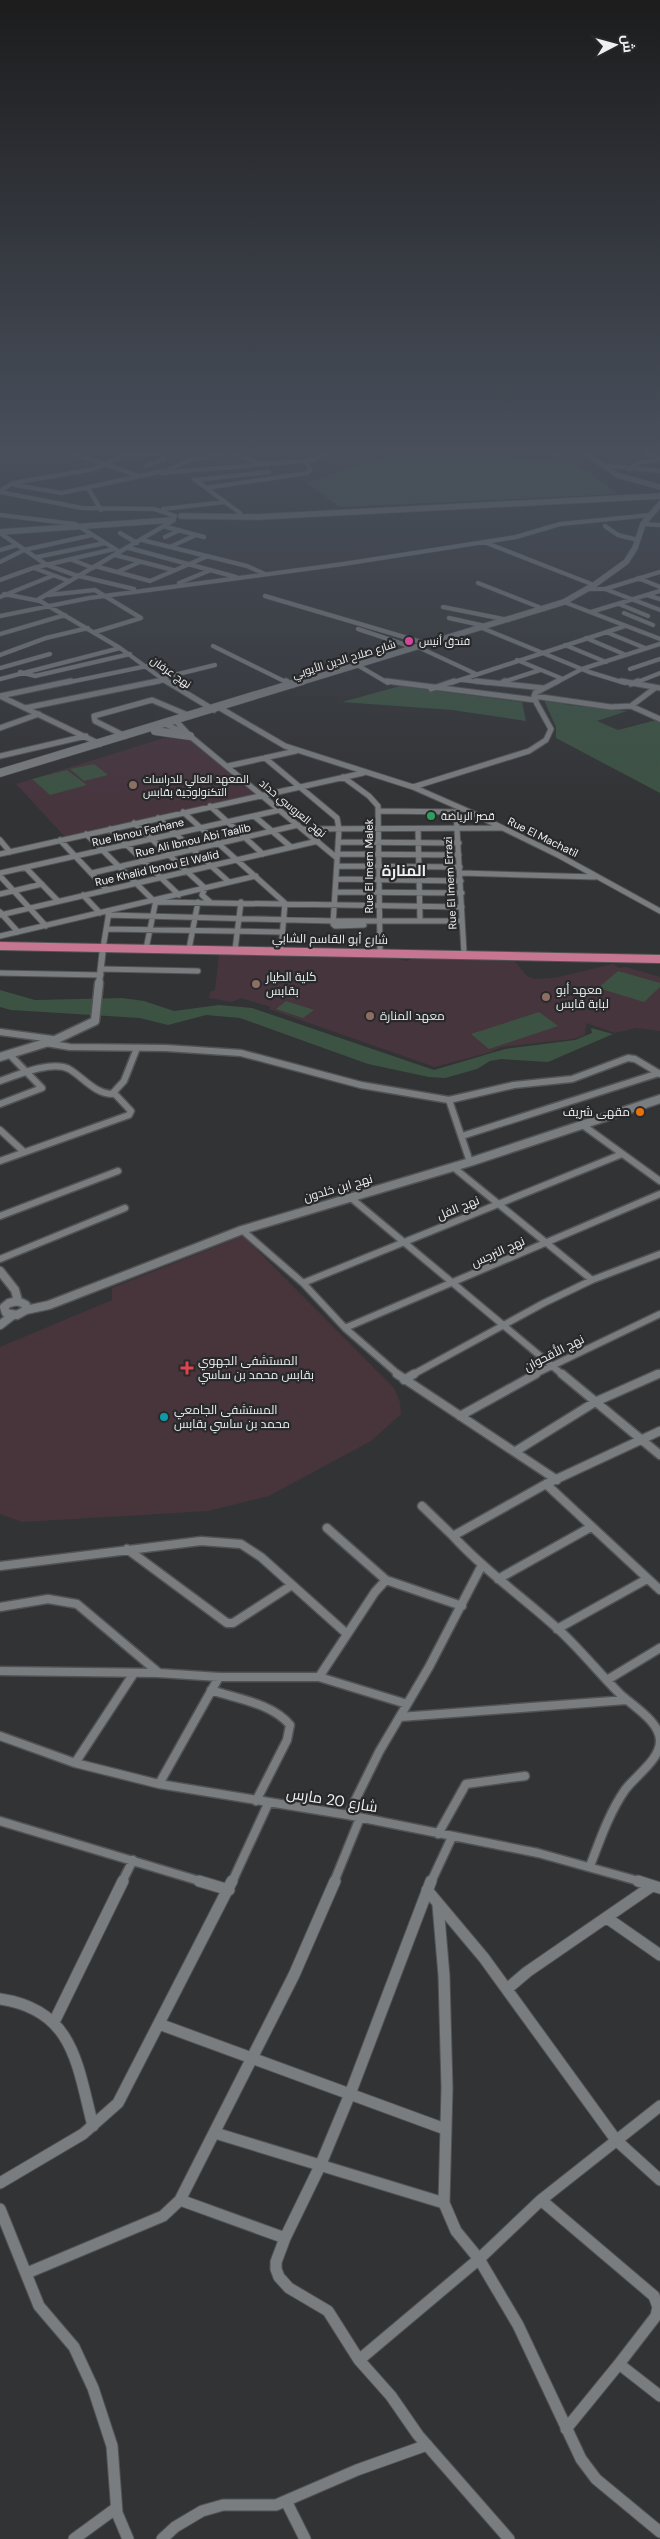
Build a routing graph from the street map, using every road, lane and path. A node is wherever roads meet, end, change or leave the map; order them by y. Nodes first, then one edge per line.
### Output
1 (54, 567) edge
2 (94, 567) edge
3 (96, 567) edge
4 (128, 567) edge
5 (163, 567) edge
6 (179, 567) edge
7 (204, 567) edge
8 (251, 567) edge
9 (310, 567) edge
10 (549, 567) edge
11 (618, 567) edge
12 (33, 568) joint
13 (173, 570) junction
14 (211, 570) junction
15 (117, 572) junction
16 (660, 572) edge
17 (266, 574) junction
18 (52, 576) junction
19 (80, 576) junction
20 (241, 578) junction
21 (638, 578) junction
22 (0, 580) edge
23 (69, 581) junction
24 (478, 583) dead end
25 (594, 585) junction
26 (659, 585) edge
27 (175, 586) junction
28 (588, 589) junction
29 (605, 589) junction
30 (138, 590) junction
31 (660, 591) edge
32 (2, 593) edge
33 (45, 595) junction
34 (104, 595) junction
35 (647, 595) junction
36 (265, 596) dead end
37 (0, 597) edge
38 (632, 599) junction
39 (660, 599) edge
40 (40, 601) junction
41 (564, 602) junction
42 (618, 604) junction
43 (46, 605) junction
44 (443, 607) dead end
45 (544, 609) junction
46 (634, 610) junction
47 (660, 611) edge
48 (591, 613) junction
49 (624, 613) junction
50 (65, 615) junction
51 (0, 616) edge
52 (648, 616) junction
53 (449, 618) dead end
54 (606, 618) junction
55 (638, 619) junction
56 (509, 620) junction
57 (660, 623) edge
58 (653, 625) junction
59 (625, 626) junction
60 (484, 627) junction
61 (88, 628) junction
62 (358, 629) dead end
63 (638, 630) junction
64 (95, 632) junction
65 (606, 632) junction
66 (0, 634) edge
67 (660, 634) edge
68 (653, 636) junction
69 (585, 638) junction
70 (660, 639) edge
71 (428, 644) junction
72 (564, 645) junction
73 (659, 645) edge
74 (212, 646) dead end
75 (120, 648) junction
76 (416, 648) junction
77 (645, 648) junction
78 (540, 652) junction
79 (50, 654) dead end
80 (130, 654) junction
81 (626, 654) junction
82 (0, 655) edge
83 (660, 659) edge
84 (517, 660) junction
85 (606, 662) junction
86 (215, 665) dead end
87 (147, 666) junction
88 (359, 666) junction
89 (0, 668) edge
90 (582, 669) junction
91 (630, 669) dead end
92 (540, 670) junction
93 (20, 672) junction
94 (660, 673) edge
95 (0, 674) edge
96 (476, 674) junction
97 (3, 678) edge
98 (164, 679) junction
99 (563, 679) junction
100 (459, 680) junction
101 (497, 683) junction
102 (630, 684) junction
103 (293, 686) junction
104 (544, 688) junction
105 (657, 688) edge
106 (432, 689) junction
107 (0, 696) edge
108 (535, 698) junction
109 (631, 706) junction
110 (26, 708) junction
111 (217, 709) junction
112 (39, 714) junction
113 (190, 716) junction
114 (660, 719) edge
115 (176, 721) junction
116 (165, 724) junction
117 (0, 728) edge
118 (146, 730) junction
119 (86, 736) junction
120 (125, 736) junction
121 (190, 736) junction
122 (100, 744) junction
123 (296, 751) junction
124 (0, 756) edge
125 (265, 758) junction
126 (228, 766) junction
127 (365, 772) junction
128 (0, 774) edge
129 (344, 777) junction
130 (299, 786) junction
131 (413, 788) junction
132 (262, 794) junction
133 (210, 806) junction
134 (280, 810) junction
135 (379, 811) junction
136 (183, 812) junction
137 (456, 812) junction
138 (470, 812) junction
139 (254, 816) junction
140 (158, 818) junction
141 (227, 822) junction
142 (134, 823) junction
143 (300, 827) junction
144 (201, 828) junction
145 (502, 828) junction
146 (110, 829) junction
147 (339, 829) junction
148 (379, 829) junction
149 (418, 829) junction
150 (457, 829) junction
151 (273, 831) junction
152 (86, 834) junction
153 (176, 834) junction
154 (245, 838) junction
155 (152, 839) junction
156 (0, 840) edge
157 (60, 840) junction
158 (318, 841) junction
159 (338, 842) junction
160 (379, 842) junction
161 (419, 843) junction
162 (459, 843) junction
163 (219, 844) junction
164 (127, 845) junction
165 (291, 847) junction
166 (102, 850) junction
167 (194, 850) junction
168 (10, 852) junction
169 (0, 854) edge
170 (263, 854) junction
171 (378, 854) junction
172 (419, 854) junction
173 (169, 855) junction
174 (459, 855) junction
175 (75, 856) junction
176 (337, 856) junction
177 (238, 860) junction
178 (144, 861) junction
179 (119, 866) junction
180 (211, 866) junction
181 (337, 866) junction
182 (378, 867) junction
183 (419, 867) junction
184 (26, 868) junction
185 (460, 870) junction
186 (186, 872) junction
187 (92, 873) junction
188 (0, 875) edge
189 (256, 876) junction
190 (598, 877) junction
191 (161, 878) junction
192 (336, 879) junction
193 (378, 880) junction
194 (419, 880) junction
195 (461, 880) junction
196 (229, 882) junction
197 (136, 883) junction
198 (42, 884) junction
199 (205, 888) junction
200 (107, 890) junction
201 (13, 891) junction
202 (336, 892) junction
203 (378, 892) junction
204 (420, 892) junction
205 (0, 894) edge
206 (462, 894) junction
207 (83, 895) junction
208 (179, 895) junction
209 (58, 901) junction
210 (155, 901) junction
211 (198, 902) junction
212 (210, 902) junction
213 (241, 902) junction
214 (285, 903) junction
215 (335, 904) junction
216 (378, 906) junction
217 (421, 906) junction
218 (462, 907) junction
219 (29, 908) junction
220 (660, 910) edge
221 (1, 913) edge
222 (100, 913) junction
223 (108, 913) junction
224 (153, 916) junction
225 (195, 917) junction
226 (238, 917) junction
227 (283, 918) junction
228 (420, 920) junction
229 (334, 921) junction
230 (461, 921) junction
231 (378, 923) junction
232 (46, 926) junction
233 (106, 929) junction
234 (150, 930) junction
235 (193, 931) junction
236 (18, 932) junction
237 (236, 932) junction
238 (281, 932) junction
239 (0, 936) edge
240 (0, 946) edge
241 (103, 948) junction
242 (146, 949) junction
243 (189, 949) junction
244 (234, 950) junction
245 (281, 950) junction
246 (380, 952) junction
247 (464, 953) junction
248 (660, 959) edge
249 (198, 971) dead end
250 (101, 972) junction
251 (0, 974) edge
252 (0, 1032) edge
253 (55, 1040) junction
254 (46, 1043) junction
255 (137, 1048) junction
256 (9, 1054) junction
257 (0, 1057) edge
258 (26, 1072) junction
259 (659, 1073) edge
260 (0, 1081) edge
261 (114, 1093) junction
262 (660, 1099) edge
263 (449, 1100) junction
264 (0, 1104) edge
265 (584, 1126) junction
266 (0, 1130) edge
267 (462, 1136) junction
268 (23, 1151) junction
269 (622, 1154) junction
270 (0, 1161) edge
271 (470, 1162) junction
272 (453, 1167) junction
273 (118, 1171) dead end
274 (660, 1181) edge
275 (660, 1194) edge
276 (352, 1198) junction
277 (497, 1205) junction
278 (125, 1208) dead end
279 (0, 1216) edge
280 (242, 1230) junction
281 (403, 1242) junction
282 (546, 1242) junction
283 (660, 1254) edge
284 (0, 1259) edge
285 (0, 1271) edge
286 (592, 1280) junction
287 (303, 1283) junction
288 (452, 1284) junction
289 (18, 1301) junction
290 (26, 1310) junction
291 (660, 1314) edge
292 (13, 1315) junction
293 (0, 1324) edge
294 (501, 1325) junction
295 (345, 1328) junction
296 (552, 1365) junction
297 (660, 1373) edge
298 (404, 1380) junction
299 (595, 1402) junction
300 (460, 1416) junction
301 (660, 1431) edge
302 (640, 1439) junction
303 (516, 1451) junction
304 (660, 1456) edge
305 (557, 1480) junction
306 (546, 1484) junction
307 (422, 1506) dead end
308 (591, 1527) junction
309 (328, 1528) dead end
310 (454, 1536) junction
311 (127, 1550) junction
312 (482, 1565) junction
313 (0, 1566) edge
314 (498, 1579) junction
315 (647, 1579) junction
316 (386, 1580) junction
317 (292, 1585) junction
318 (660, 1590) edge
319 (462, 1606) junction
320 (0, 1607) edge
321 (557, 1628) junction
322 (346, 1634) junction
323 (660, 1648) edge
324 (0, 1671) edge
325 (134, 1673) junction
326 (159, 1673) junction
327 (219, 1677) junction
328 (319, 1677) junction
329 (607, 1680) junction
330 (211, 1690) junction
331 (626, 1700) junction
332 (406, 1704) junction
333 (400, 1717) junction
334 (0, 1736) edge
335 (75, 1763) junction
336 (525, 1776) dead end
337 (159, 1784) junction
338 (256, 1801) junction
339 (268, 1804) junction
340 (348, 1815) junction
341 (360, 1818) junction
342 (0, 1821) edge
343 (438, 1834) junction
344 (452, 1837) junction
345 (133, 1860) junction
346 (590, 1866) junction
347 (656, 1887) edge
348 (229, 1890) junction
349 (427, 1890) junction
350 (438, 1904) junction
351 (607, 1918) junction
352 (660, 1955) edge
353 (507, 1989) junction
354 (0, 1998) edge
355 (54, 2022) junction
356 (159, 2024) junction
357 (252, 2057) junction
358 (350, 2094) junction
359 (660, 2106) edge
360 (94, 2126) junction
361 (445, 2129) junction
362 (215, 2133) junction
363 (616, 2140) junction
364 (320, 2166) junction
365 (660, 2180) edge
366 (0, 2183) edge
367 (180, 2200) junction
368 (541, 2200) junction
369 (444, 2203) junction
370 (0, 2209) edge
371 (285, 2238) junction
372 (479, 2259) junction
373 (27, 2273) junction
374 (359, 2360) junction
375 (619, 2364) junction
376 (660, 2396) edge
377 (566, 2429) junction
378 (427, 2445) junction
379 (286, 2501) junction
380 (115, 2509) junction
381 (660, 2532) edge
382 (74, 2539) edge
383 (128, 2539) edge
384 (162, 2539) edge
385 (306, 2539) edge
386 (509, 2539) edge

1 - 19 street
2 - 19 street
3 - 15 street
4 - 15 street
5 - 13 street
6 - 13 street
7 - 14 street
8 - 17 street
9 - 17 street
10 - 25 street
11 - 25 main road, شارع صلاح الدين الأيوبي
12 - 18 street
12 - 22 street
13 - 15 street
14 - 20 street
14 - 27 street
16 - 21 street
17 - 20 street
18 - 23 street
18 - 32 street
19 - 23 street
19 - 30 street
20 - 27 street
21 - 26 street
21 - 29 street
23 - 33 street
24 - 45 street
25 - 28 main road, شارع صلاح الدين الأيوبي
27 - 30 street
28 - 29 street
28 - 41 main road, شارع صلاح الدين الأيوبي
29 - 38 street
30 - 34 street
31 - 35 street
32 - 37 street
32 - 40 street
33 - 34 street
33 - 40 street
34 - 43 street
34 - 64 street
35 - 38 street
35 - 39 street
36 - 71 street
38 - 42 street
38 - 47 street
40 - 43 street, نهج عرفان
41 - 45 main road, شارع صلاح الدين الأيوبي
41 - 48 street
42 - 46 street
42 - 48 street
43 - 50 street, نهج عرفان
43 - 51 street
44 - 56 street
45 - 56 main road, شارع صلاح الدين الأيوبي
46 - 49 street
46 - 52 street
47 - 52 street
48 - 54 street
49 - 54 street
49 - 55 street
50 - 61 street, نهج عرفان
50 - 66 street
52 - 55 street
53 - 60 street
54 - 59 street
55 - 58 street
56 - 60 main road, شارع صلاح الدين الأيوبي
57 - 58 street
58 - 63 street
59 - 63 street
59 - 65 street
60 - 71 main road, شارع صلاح الدين الأيوبي
60 - 78 street
61 - 64 street, نهج عرفان
61 - 82 street
62 - 76 street
63 - 68 street
64 - 75 street, نهج عرفان
65 - 69 street
65 - 77 street
67 - 68 street
68 - 70 street
69 - 72 street
69 - 81 street
71 - 76 main road, شارع صلاح الدين الأيوبي
72 - 78 street
72 - 85 street
73 - 77 street
74 - 103 street
75 - 80 street, نهج عرفان
75 - 93 street
76 - 88 main road, شارع صلاح الدين الأيوبي
76 - 96 street
77 - 81 street
78 - 84 street
78 - 90 street
79 - 89 street
80 - 87 street, نهج عرفان
80 - 93 street
81 - 85 street
83 - 91 street
84 - 92 street
84 - 96 street
85 - 90 street
86 - 98 street
87 - 98 street, نهج عرفان
87 - 107 street
88 - 103 main road, شارع صلاح الدين الأيوبي
88 - 106 street
90 - 99 street
90 - 102 street
92 - 99 street
92 - 101 street
93 - 97 street
94 - 102 street
95 - 97 street
96 - 100 street
96 - 101 street
98 - 110 street
98 - 111 street, نهج عرفان
99 - 104 street
100 - 101 street
100 - 106 street
101 - 104 street
102 - 105 street
103 - 111 main road, شارع صلاح الدين الأيوبي
104 - 108 street
105 - 109 street
106 - 108 street
107 - 110 street
108 - 109 street
108 - 131 street
109 - 114 street
110 - 112 street
111 - 113 main road, شارع صلاح الدين الأيوبي
111 - 123 street, نهج عرفان
112 - 117 street
112 - 119 street
113 - 115 main road, شارع صلاح الدين الأيوبي
113 - 120 street
115 - 116 main road, شارع صلاح الدين الأيوبي
115 - 121 street
116 - 118 main road, شارع صلاح الدين الأيوبي
116 - 121 street
118 - 120 main road, شارع صلاح الدين الأيوبي
118 - 121 main road
119 - 122 street
119 - 124 street
120 - 122 main road, شارع صلاح الدين الأيوبي
121 - 126 street, نهج العروسي حداد
122 - 128 main road, شارع صلاح الدين الأيوبي
123 - 125 street
123 - 127 street, Rue El Machatil
125 - 126 street
125 - 130 street
126 - 132 street, نهج العروسي حداد
127 - 129 street
127 - 131 street, Rue El Machatil
129 - 130 street
129 - 135 street
130 - 132 street
130 - 147 street
131 - 138 street, Rue El Machatil
132 - 133 street
132 - 134 street, نهج العروسي حداد
133 - 136 street
133 - 141 street
134 - 139 street, Rue Ibnou Farhane
134 - 143 street, نهج العروسي حداد
135 - 137 street
135 - 148 street, Rue El Imem Malek
136 - 140 street
136 - 144 street
137 - 138 street
137 - 150 street, Rue El Imem Errazi
138 - 145 street, Rue El Machatil
139 - 141 street, Rue Ibnou Farhane
139 - 151 street
140 - 142 street
140 - 153 street
141 - 144 street, Rue Ibnou Farhane
141 - 154 street
142 - 146 street
142 - 155 street
143 - 147 street, Rue Ali Ibnou Abi Taalib
143 - 151 street, Rue Ali Ibnou Abi Taalib
143 - 158 street, نهج العروسي حداد
144 - 153 street, Rue Ibnou Farhane
144 - 163 street
145 - 150 street, Rue Ali Ibnou Abi Taalib
145 - 190 street, Rue El Machatil
146 - 152 street
146 - 164 street
147 - 148 street, Rue Ali Ibnou Abi Taalib
147 - 159 street
148 - 149 street, Rue Ali Ibnou Abi Taalib
148 - 160 street, Rue El Imem Malek
149 - 150 street, Rue Ali Ibnou Abi Taalib
149 - 161 street
150 - 162 street, Rue El Imem Errazi
151 - 154 street, Rue Ali Ibnou Abi Taalib
151 - 165 street
152 - 157 street
152 - 166 street
153 - 155 street, Rue Ibnou Farhane
153 - 167 street
154 - 163 street, Rue Ali Ibnou Abi Taalib
154 - 170 street
155 - 164 street, Rue Ibnou Farhane
155 - 173 street
156 - 168 street
157 - 168 street
157 - 175 street
158 - 165 street, Rue Khalid Ibnou El Walid
158 - 176 street, نهج العروسي حداد
159 - 160 street
159 - 176 street
160 - 161 street
160 - 171 street, Rue El Imem Malek
161 - 162 street
161 - 172 street
162 - 174 street, Rue El Imem Errazi
163 - 167 street, Rue Ali Ibnou Abi Taalib
163 - 177 street
164 - 166 street, Rue Ibnou Farhane
164 - 178 street
165 - 170 street, Rue Khalid Ibnou El Walid
166 - 175 street, Rue Ibnou Farhane
166 - 179 street
167 - 173 street, Rue Ali Ibnou Abi Taalib
167 - 180 street
168 - 169 street
170 - 177 street, Rue Khalid Ibnou El Walid
171 - 172 street
171 - 176 street
171 - 182 street, Rue El Imem Malek
172 - 174 street
172 - 183 street
173 - 178 street, Rue Ali Ibnou Abi Taalib
173 - 186 street
174 - 185 street, Rue El Imem Errazi
175 - 184 street, Rue Ibnou Farhane
175 - 187 street
176 - 181 street
177 - 180 street, Rue Khalid Ibnou El Walid
177 - 189 street
178 - 179 street, Rue Ali Ibnou Abi Taalib
178 - 191 street
179 - 187 street, Rue Ali Ibnou Abi Taalib
179 - 197 street
180 - 186 street, Rue Khalid Ibnou El Walid
180 - 196 street
181 - 182 street
181 - 192 street
182 - 183 street
182 - 193 street, Rue El Imem Malek
183 - 185 street
183 - 194 street
184 - 188 street, Rue Ibnou Farhane
184 - 198 street
185 - 190 street
185 - 195 street, Rue El Imem Errazi
186 - 191 street, Rue Khalid Ibnou El Walid
186 - 199 street
187 - 200 street
188 - 201 street
189 - 196 street
189 - 214 street
190 - 220 street, Rue El Machatil
191 - 197 street, Rue Khalid Ibnou El Walid
191 - 208 street
192 - 193 street
192 - 202 street
193 - 194 street
193 - 203 street, Rue El Imem Malek
194 - 195 street
194 - 204 street
195 - 206 street, Rue El Imem Errazi
196 - 199 street
197 - 200 street, Rue Khalid Ibnou El Walid
197 - 210 street
198 - 201 street
198 - 209 street
199 - 208 street
199 - 212 street
200 - 207 street, Rue Khalid Ibnou El Walid
201 - 205 street
201 - 219 street
202 - 203 street
202 - 215 street
203 - 204 street
203 - 216 street, Rue El Imem Malek
204 - 206 street
204 - 217 street
206 - 218 street, Rue El Imem Errazi
207 - 209 street, Rue Khalid Ibnou El Walid
207 - 222 street
208 - 210 street
209 - 219 street, Rue Khalid Ibnou El Walid
210 - 211 street
210 - 223 street
210 - 224 street
211 - 212 street
211 - 225 street
212 - 213 street
213 - 214 street
213 - 226 street
214 - 215 street
214 - 227 street
215 - 216 street
215 - 229 street
216 - 217 street
216 - 231 street, Rue El Imem Malek
217 - 218 street
217 - 228 street
218 - 230 street, Rue El Imem Errazi
219 - 221 street, Rue Khalid Ibnou El Walid
219 - 232 street
221 - 236 street
222 - 223 street
222 - 232 street
223 - 224 street
223 - 233 street
224 - 225 street
224 - 234 street
225 - 226 street
225 - 235 street
226 - 227 street
226 - 237 street
227 - 229 street
227 - 238 street
228 - 230 street
228 - 231 street
229 - 231 street
230 - 247 street, Rue El Imem Errazi
231 - 246 street, Rue El Imem Malek
232 - 236 street
233 - 234 street
233 - 241 street
234 - 235 street
234 - 242 street
235 - 237 street
235 - 243 street
236 - 239 street
237 - 238 street
237 - 244 street
238 - 245 street
240 - 241 main road, شارع أبو القاسم الشابي
241 - 242 main road, شارع أبو القاسم الشابي
241 - 250 street
242 - 243 main road, شارع أبو القاسم الشابي
243 - 244 main road, شارع أبو القاسم الشابي
244 - 245 main road, شارع أبو القاسم الشابي
245 - 246 main road, شارع أبو القاسم الشابي
246 - 247 main road, شارع أبو القاسم الشابي
247 - 248 main road, شارع أبو القاسم الشابي
249 - 250 street
250 - 251 street
250 - 253 street
252 - 253 street
253 - 254 street
254 - 255 street
254 - 256 street
255 - 261 street
255 - 263 street
256 - 257 street
256 - 258 street
258 - 260 street
258 - 261 street
258 - 264 street
259 - 263 street
259 - 267 street
261 - 268 street
262 - 265 street, نهج ابن خلدون
263 - 267 street
265 - 269 street
265 - 271 street, نهج ابن خلدون
266 - 268 street
267 - 271 street
268 - 270 street
269 - 274 street
269 - 277 street, نهج الفل
271 - 272 street, نهج ابن خلدون
272 - 276 street, نهج ابن خلدون
272 - 277 street
273 - 279 street
275 - 282 street, نهج النرجس
276 - 280 street, نهج ابن خلدون
276 - 281 street
277 - 281 street, نهج الفل
277 - 282 street
278 - 284 street
280 - 287 street
280 - 290 street, نهج ابن خلدون
281 - 287 street, نهج الفل
281 - 288 street
282 - 286 street
282 - 288 street, نهج النرجس
283 - 286 street
285 - 289 street
286 - 294 street
287 - 295 street
288 - 294 street
288 - 295 street, نهج النرجس
289 - 290 street
289 - 292 street
290 - 292 street, نهج ابن خلدون
291 - 296 street, نهج الأُقحوان
292 - 293 street, نهج ابن خلدون
294 - 296 street
294 - 298 street
295 - 298 street
296 - 299 street
296 - 300 street, نهج الأُقحوان
297 - 299 street
298 - 300 street
299 - 302 street
299 - 303 street
300 - 303 street
301 - 302 street
302 - 304 street
302 - 305 street
303 - 305 street
305 - 306 street
306 - 308 street
306 - 310 street
307 - 310 street
308 - 314 street
308 - 315 street
309 - 316 street
310 - 312 street
311 - 313 street
311 - 317 street
311 - 317 street
312 - 314 street
312 - 319 street
314 - 321 street
315 - 318 street
315 - 321 street
316 - 319 street
316 - 322 street
317 - 322 street
319 - 332 street
320 - 326 street
321 - 329 street
322 - 328 street
323 - 329 street
324 - 325 street
325 - 326 street
325 - 335 street
326 - 327 street
327 - 328 street
327 - 330 street
328 - 332 street
329 - 331 street
330 - 337 street
330 - 338 street
331 - 333 street
331 - 346 street
332 - 333 street
333 - 340 street
334 - 335 street, شارع 20 مارس
335 - 337 street, شارع 20 مارس
336 - 343 street
337 - 338 street, شارع 20 مارس
338 - 339 street, شارع 20 مارس
339 - 340 street, شارع 20 مارس
339 - 348 street
340 - 341 street, شارع 20 مارس
341 - 343 street, شارع 20 مارس
341 - 357 street
342 - 345 street
343 - 344 street, شارع 20 مارس
344 - 346 street, شارع 20 مارس
344 - 349 street
345 - 348 street
345 - 355 street
346 - 347 street, شارع 20 مارس
347 - 351 street
348 - 356 street
349 - 350 street
349 - 358 street
350 - 353 street
350 - 361 street
351 - 352 street
351 - 353 street
353 - 363 street
354 - 355 street
355 - 360 street
356 - 357 street
356 - 360 street
357 - 358 street
357 - 362 street
358 - 361 street
358 - 364 street
359 - 363 street
360 - 366 street
361 - 369 street
362 - 364 street
362 - 367 street
363 - 365 street
363 - 368 street
364 - 369 street
364 - 371 street
367 - 371 street
367 - 373 street
368 - 372 street
368 - 375 street
369 - 372 street
370 - 373 street
371 - 374 street
372 - 374 street
372 - 377 street
373 - 380 street
374 - 378 street
375 - 376 street
375 - 377 street
377 - 381 street
378 - 379 street
378 - 386 street
379 - 384 street
379 - 385 street
380 - 382 street
380 - 383 street

